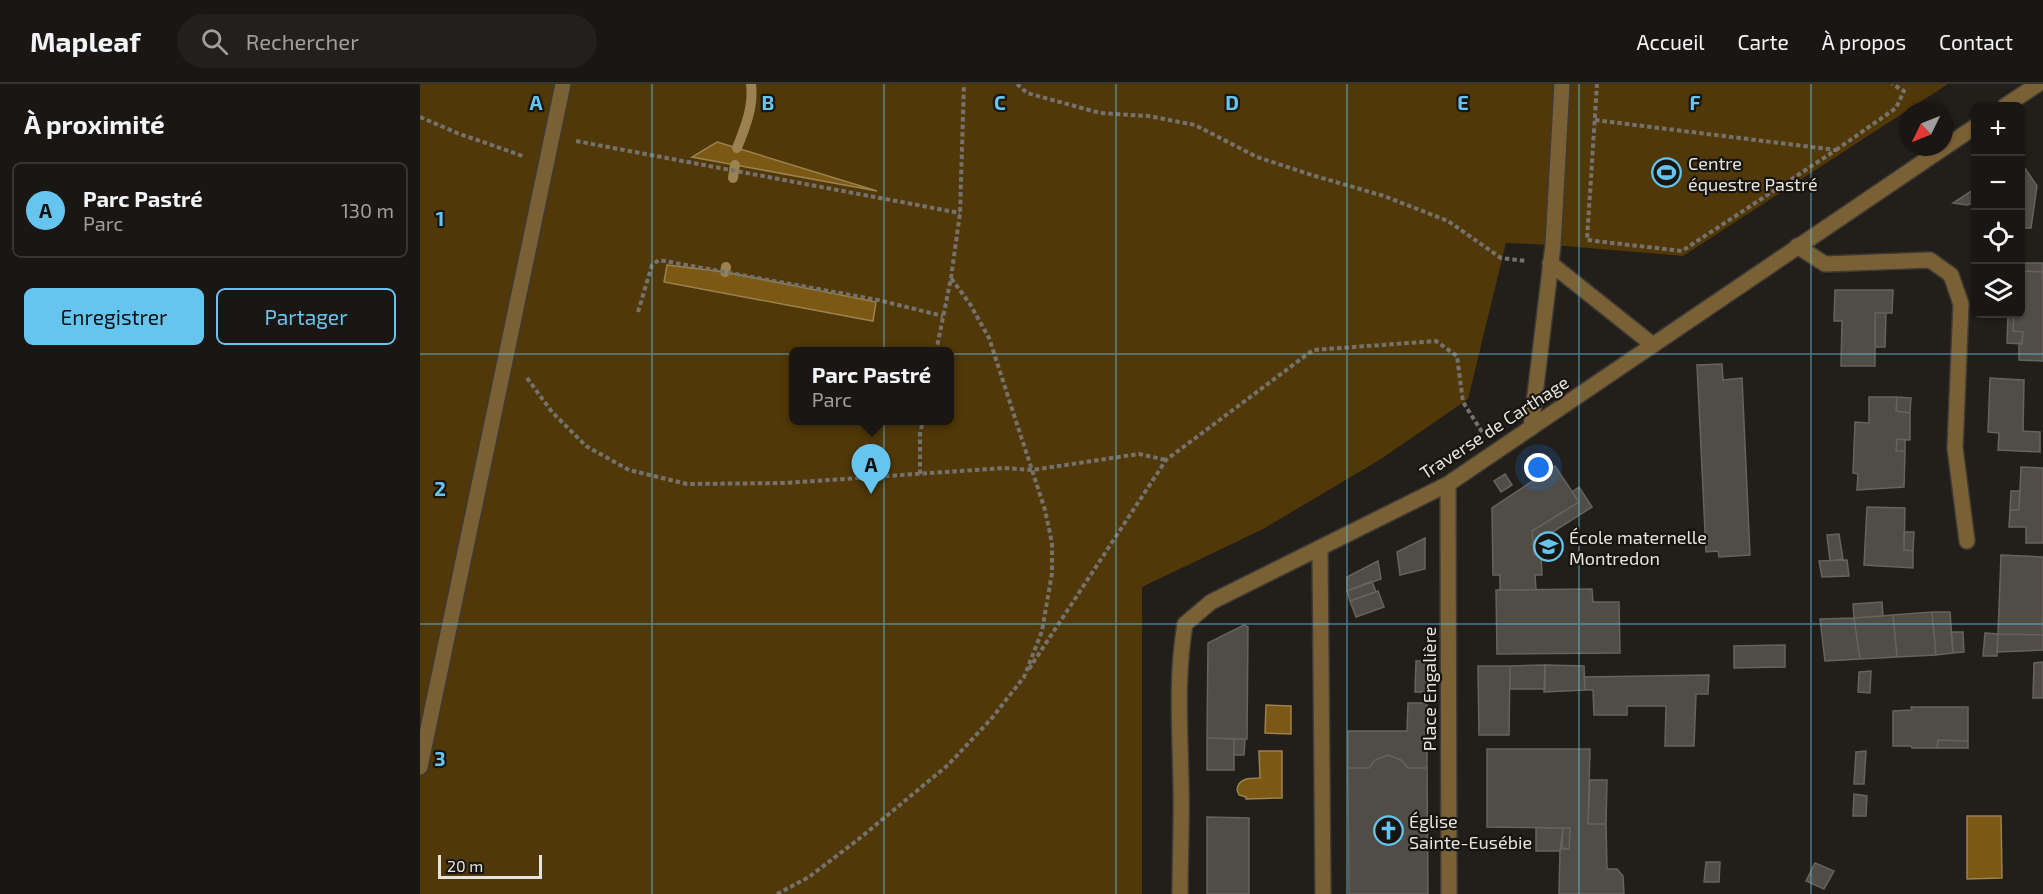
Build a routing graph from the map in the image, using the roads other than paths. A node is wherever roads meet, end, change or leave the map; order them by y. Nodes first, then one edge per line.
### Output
1 (563, 84) edge
2 (1563, 84) edge
3 (2038, 84) edge
4 (2011, 102) edge
5 (1971, 129) edge
6 (1797, 246) junction
7 (1550, 263) junction
8 (1653, 345) junction
9 (1531, 428) junction
10 (1448, 484) junction
11 (1967, 542) dead end
12 (1320, 548) junction
13 (420, 767) edge
14 (1180, 894) edge
15 (1323, 894) edge
16 (1449, 894) edge

1 - 13 street
2 - 7 street
3 - 4 street
5 - 6 street, Traverse de Carthage
6 - 8 street, Traverse de Carthage
6 - 11 street
7 - 8 street
7 - 9 street
8 - 9 street, Traverse de Carthage
9 - 10 street, Traverse de Carthage
10 - 12 street, Traverse de Carthage
10 - 16 street, Place Engalière
12 - 14 street, Traverse de Carthage
12 - 15 street

